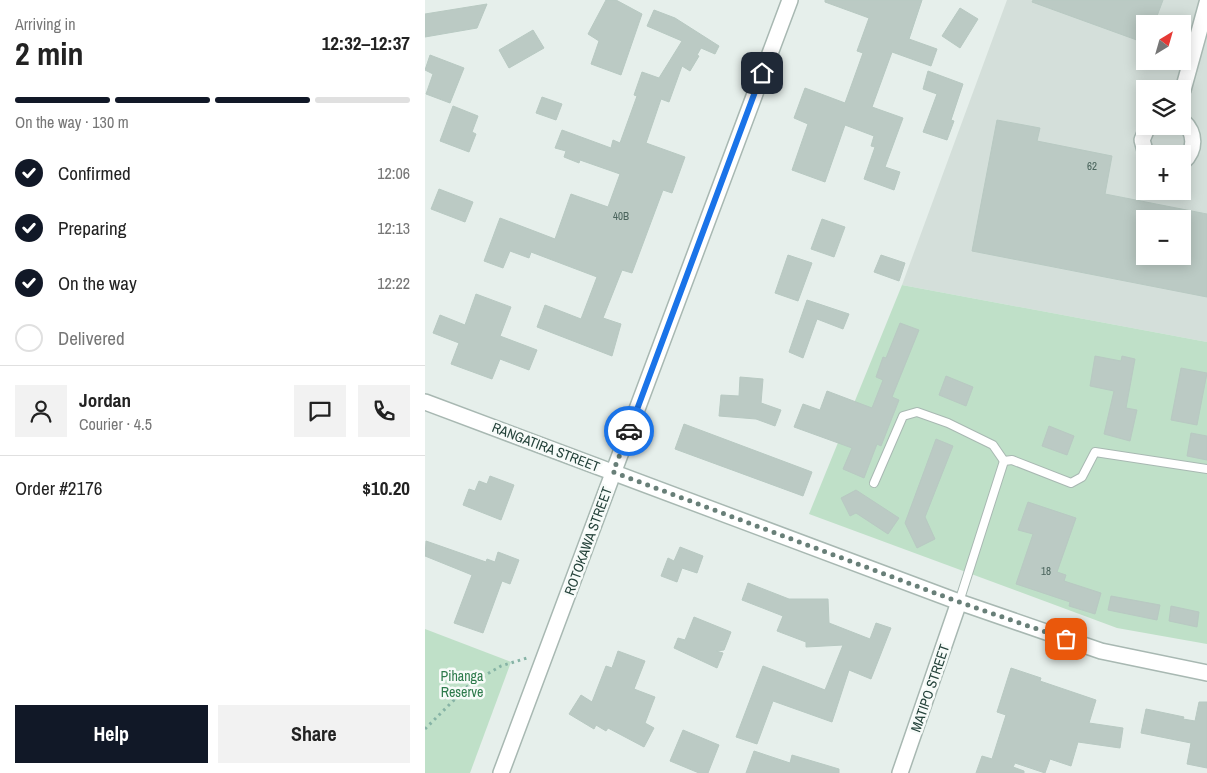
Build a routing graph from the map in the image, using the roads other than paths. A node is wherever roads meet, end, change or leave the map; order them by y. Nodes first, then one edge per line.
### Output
1 (789, 0) edge
2 (1207, 3) edge
3 (1186, 80) edge
4 (1191, 132) edge
5 (1200, 149) edge
6 (425, 402) edge
7 (1004, 461) junction
8 (1207, 469) edge
9 (613, 472) junction
10 (874, 483) dead end
11 (959, 602) junction
12 (1207, 673) edge
13 (501, 773) edge
14 (900, 773) edge

1 - 9 street, ROTOKAWA STREET
2 - 3 street
4 - 5 street
6 - 9 street, RANGATIRA STREET
7 - 8 lane
7 - 10 lane
7 - 11 lane
9 - 11 street, RANGATIRA STREET
9 - 13 street, ROTOKAWA STREET
11 - 12 street, RANGATIRA STREET
11 - 14 street, MATIPO STREET

